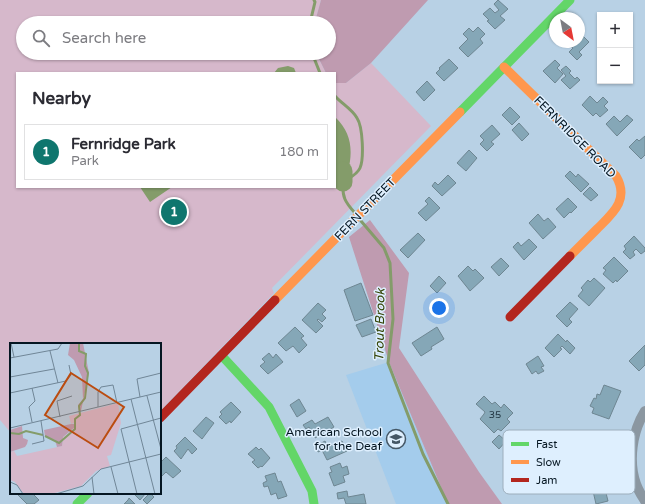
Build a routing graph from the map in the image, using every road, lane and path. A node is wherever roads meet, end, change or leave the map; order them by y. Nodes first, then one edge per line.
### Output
1 (570, 0) edge
2 (504, 67) junction
3 (510, 317) dead end
4 (222, 356) junction
5 (645, 411) edge
6 (161, 417) edge
7 (635, 431) edge
8 (635, 481) edge
9 (87, 494) edge
10 (645, 501) edge
11 (79, 503) edge
12 (314, 504) edge

1 - 2 street, FERN STREET
2 - 3 street, FERNRIDGE ROAD
2 - 4 street, FERN STREET
4 - 6 street, FERN STREET
4 - 12 street
5 - 7 street
8 - 10 street
9 - 11 street

